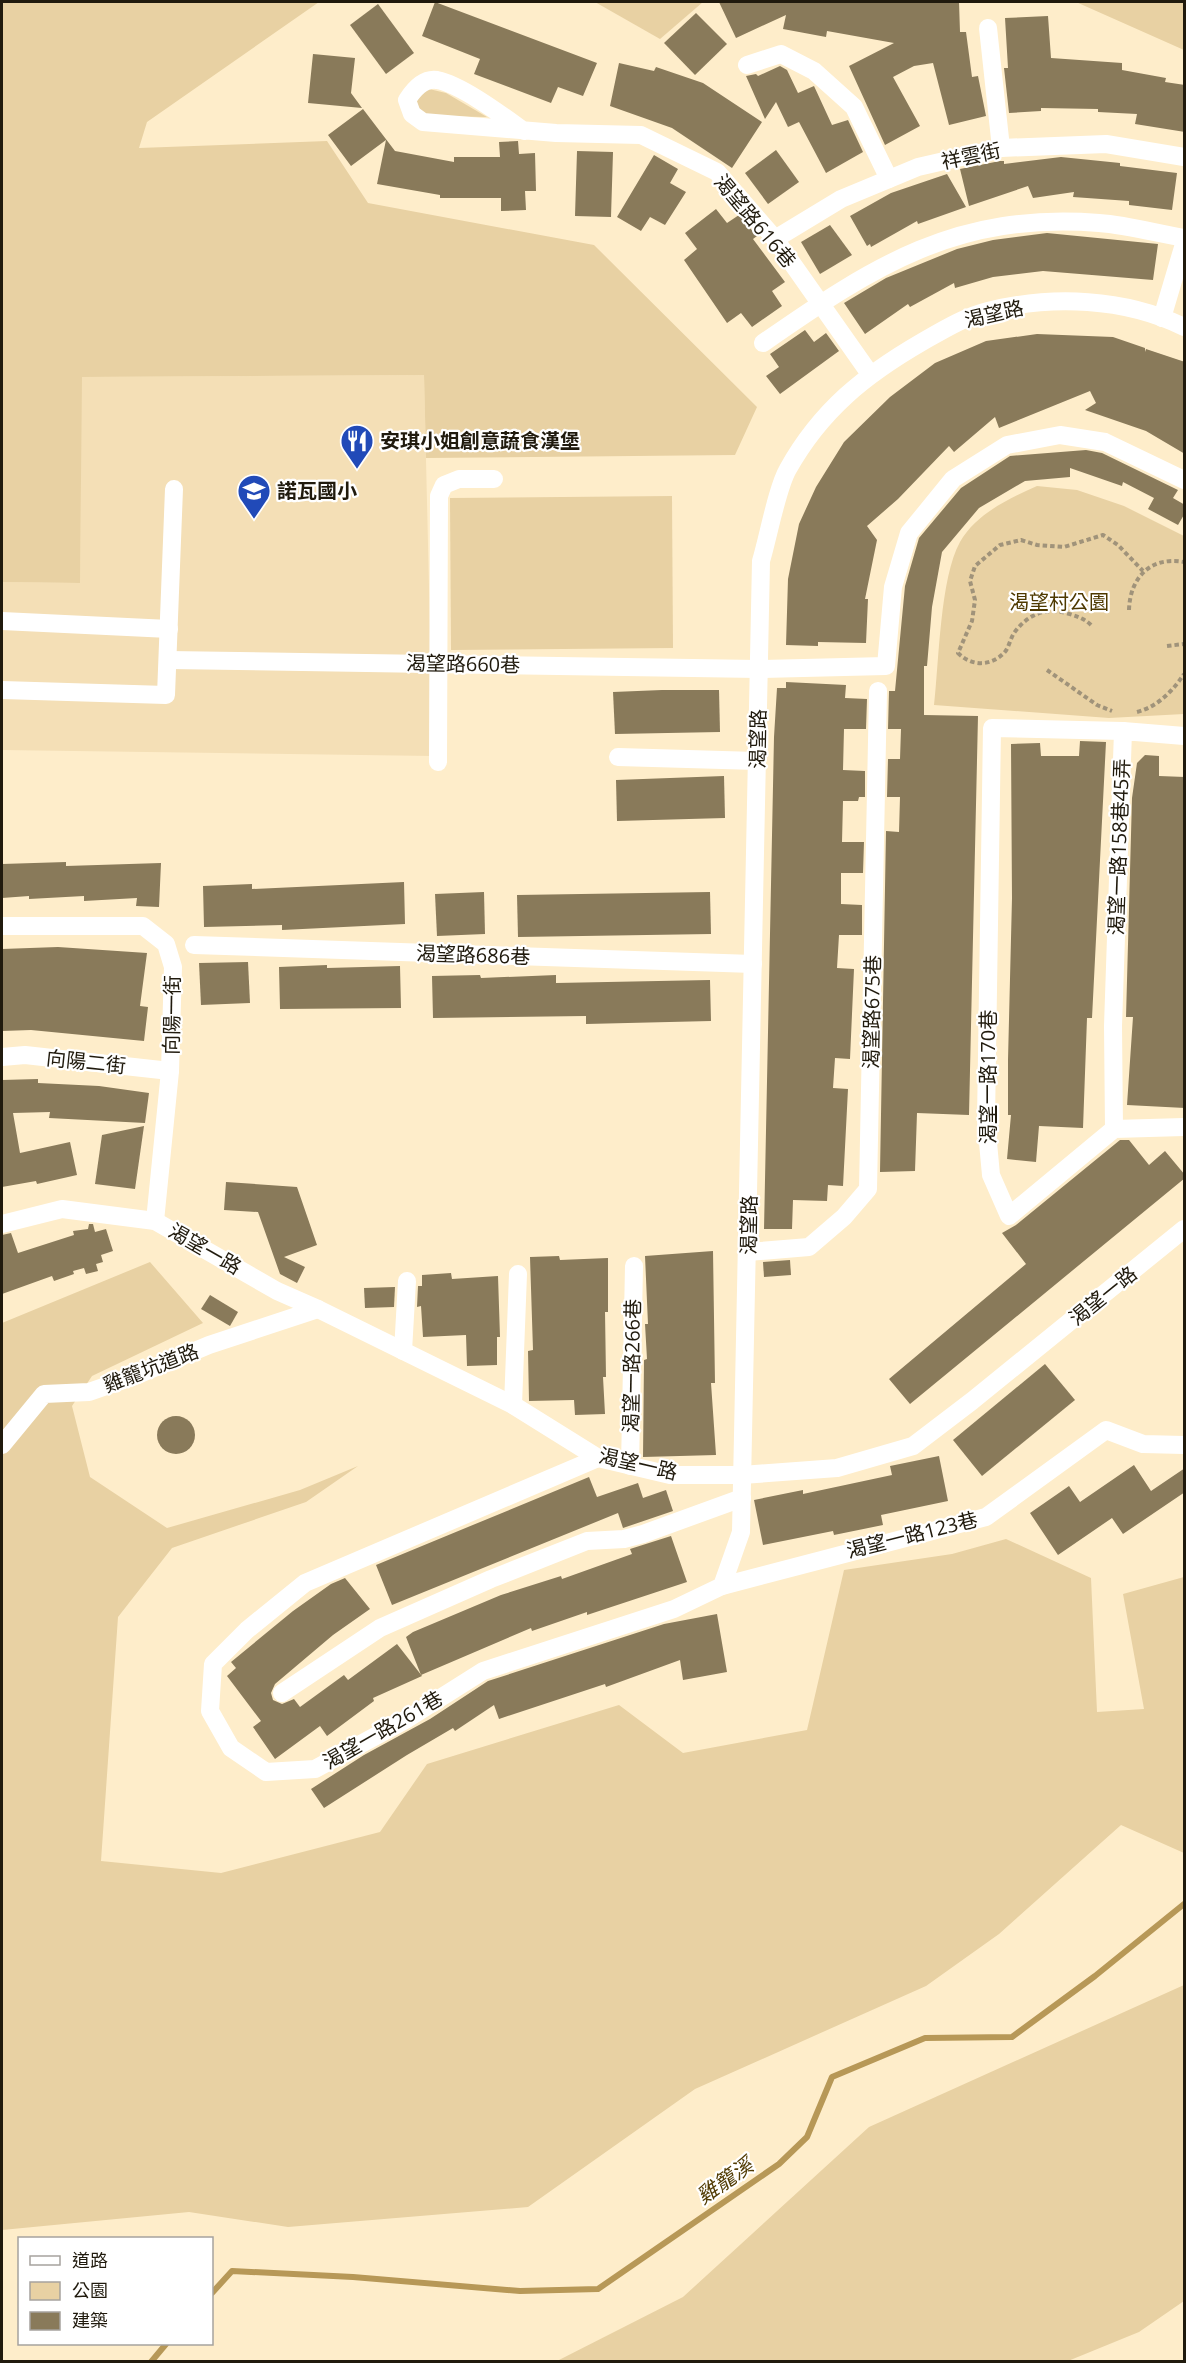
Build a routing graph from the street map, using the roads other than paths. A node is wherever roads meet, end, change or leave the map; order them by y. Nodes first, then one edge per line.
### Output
1 (988, 28) dead end
2 (747, 65) dead end
3 (524, 131) junction
4 (1001, 148) junction
5 (1185, 157) edge
6 (889, 179) junction
7 (1185, 238) edge
8 (775, 239) junction
9 (1185, 244) edge
10 (820, 303) junction
11 (1162, 318) junction
12 (1185, 327) edge
13 (763, 343) dead end
14 (870, 374) junction
15 (494, 479) dead end
16 (1185, 480) edge
17 (174, 489) dead end
18 (2, 621) edge
19 (169, 628) junction
20 (168, 660) junction
21 (438, 664) junction
22 (759, 669) junction
23 (2, 690) edge
24 (878, 691) dead end
25 (1123, 731) junction
26 (1185, 736) edge
27 (618, 757) dead end
28 (757, 761) junction
29 (438, 762) dead end
30 (2, 926) edge
31 (194, 945) dead end
32 (753, 964) junction
33 (2, 1057) edge
34 (170, 1071) junction
35 (1185, 1127) edge
36 (1114, 1129) junction
37 (155, 1221) junction
38 (2, 1224) edge
39 (1185, 1229) edge
40 (748, 1252) junction
41 (634, 1266) dead end
42 (518, 1274) dead end
43 (406, 1281) dead end
44 (318, 1309) junction
45 (403, 1351) junction
46 (513, 1405) junction
47 (1185, 1444) edge
48 (2, 1445) edge
49 (598, 1458) junction
50 (630, 1466) junction
51 (742, 1475) junction
52 (742, 1498) junction
53 (722, 1586) junction
54 (282, 1693) dead end

1 - 4 street
2 - 6 street
3 - 3 street, 渴望路616巷
3 - 8 street, 渴望路616巷
4 - 5 street, 祥雲街
4 - 6 street, 祥雲街
6 - 8 street, 祥雲街
7 - 10 street
8 - 10 street, 渴望路616巷
9 - 11 street
10 - 13 street
10 - 14 street, 渴望路616巷
11 - 12 street, 渴望路
11 - 14 street, 渴望路
14 - 22 street, 渴望路
15 - 21 street
16 - 22 street, 渴望路660巷
17 - 19 street
18 - 19 street
19 - 20 street
20 - 21 street, 渴望路660巷
20 - 23 street
21 - 22 street, 渴望路660巷
21 - 29 street
22 - 28 street, 渴望路
24 - 40 street, 渴望路675巷
25 - 26 street, 渴望一路158巷45弄
25 - 36 street, 渴望一路158巷45弄
25 - 36 street, 渴望一路170巷
27 - 28 street
28 - 32 street, 渴望路
30 - 34 street, 向陽一街
31 - 32 street, 渴望路686巷
32 - 40 street, 渴望路
33 - 34 street, 向陽二街
34 - 37 street, 向陽一街
35 - 36 street
37 - 38 street, 渴望一路
37 - 44 street, 渴望一路
39 - 51 street, 渴望一路
40 - 51 street, 渴望路
41 - 50 street, 渴望一路266巷
42 - 46 street
43 - 45 street
44 - 45 street, 渴望一路
44 - 48 street, 雞籠坑道路
45 - 46 street, 渴望一路
46 - 49 street, 渴望一路
47 - 53 street, 渴望一路123巷
49 - 50 street, 渴望一路
49 - 53 street, 渴望一路261巷
50 - 51 street, 渴望一路
51 - 52 street
52 - 53 street
52 - 54 street

